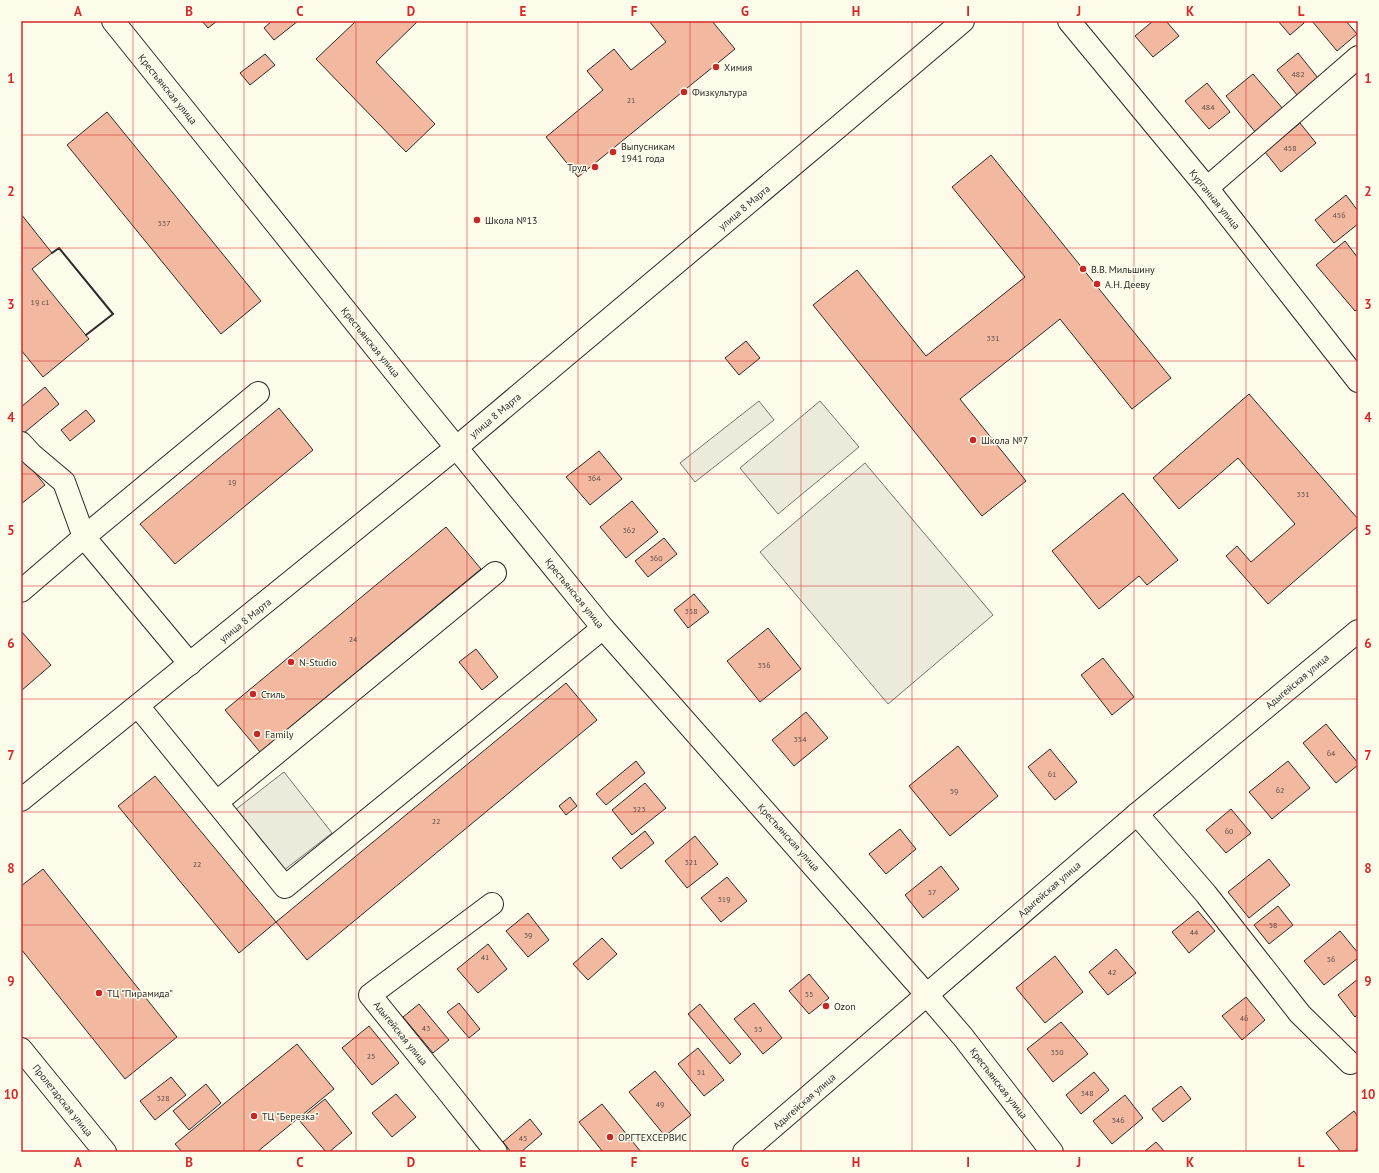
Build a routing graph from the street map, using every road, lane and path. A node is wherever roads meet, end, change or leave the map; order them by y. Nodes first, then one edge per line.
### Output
1 (114, 21) edge
2 (963, 21) edge
3 (1069, 21) edge
4 (1358, 58) edge
5 (1207, 188) junction
6 (1358, 381) edge
7 (258, 392) dead end
8 (21, 443) edge
9 (457, 447) junction
10 (84, 537) junction
11 (494, 574) dead end
12 (21, 591) edge
13 (603, 628) junction
14 (1358, 631) edge
15 (190, 664) junction
16 (138, 706) junction
17 (21, 800) edge
18 (217, 802) junction
19 (1137, 814) junction
20 (492, 904) dead end
21 (928, 995) junction
22 (21, 1049) edge
23 (1350, 1063) dead end
24 (105, 1152) edge
25 (496, 1152) edge
26 (744, 1152) edge
27 (1052, 1152) edge

1 - 9 street, Крестьянская улица
2 - 9 street, улица 8 Марта
3 - 5 street, Курганная улица
4 - 5 street
5 - 6 street, Курганная улица
7 - 10 street
8 - 10 street
9 - 13 street, Крестьянская улица
9 - 15 street, улица 8 Марта
10 - 12 street
10 - 15 street
11 - 18 street
13 - 18 street
13 - 21 street, Крестьянская улица
14 - 19 street, Адыгейская улица
15 - 16 street, улица 8 Марта
16 - 17 street, улица 8 Марта
16 - 18 street
19 - 21 street, Адыгейская улица
19 - 23 street
20 - 25 street, Адыгейская улица
21 - 26 street, Адыгейская улица
21 - 27 street, Крестьянская улица
22 - 24 street, Пролетарская улица

